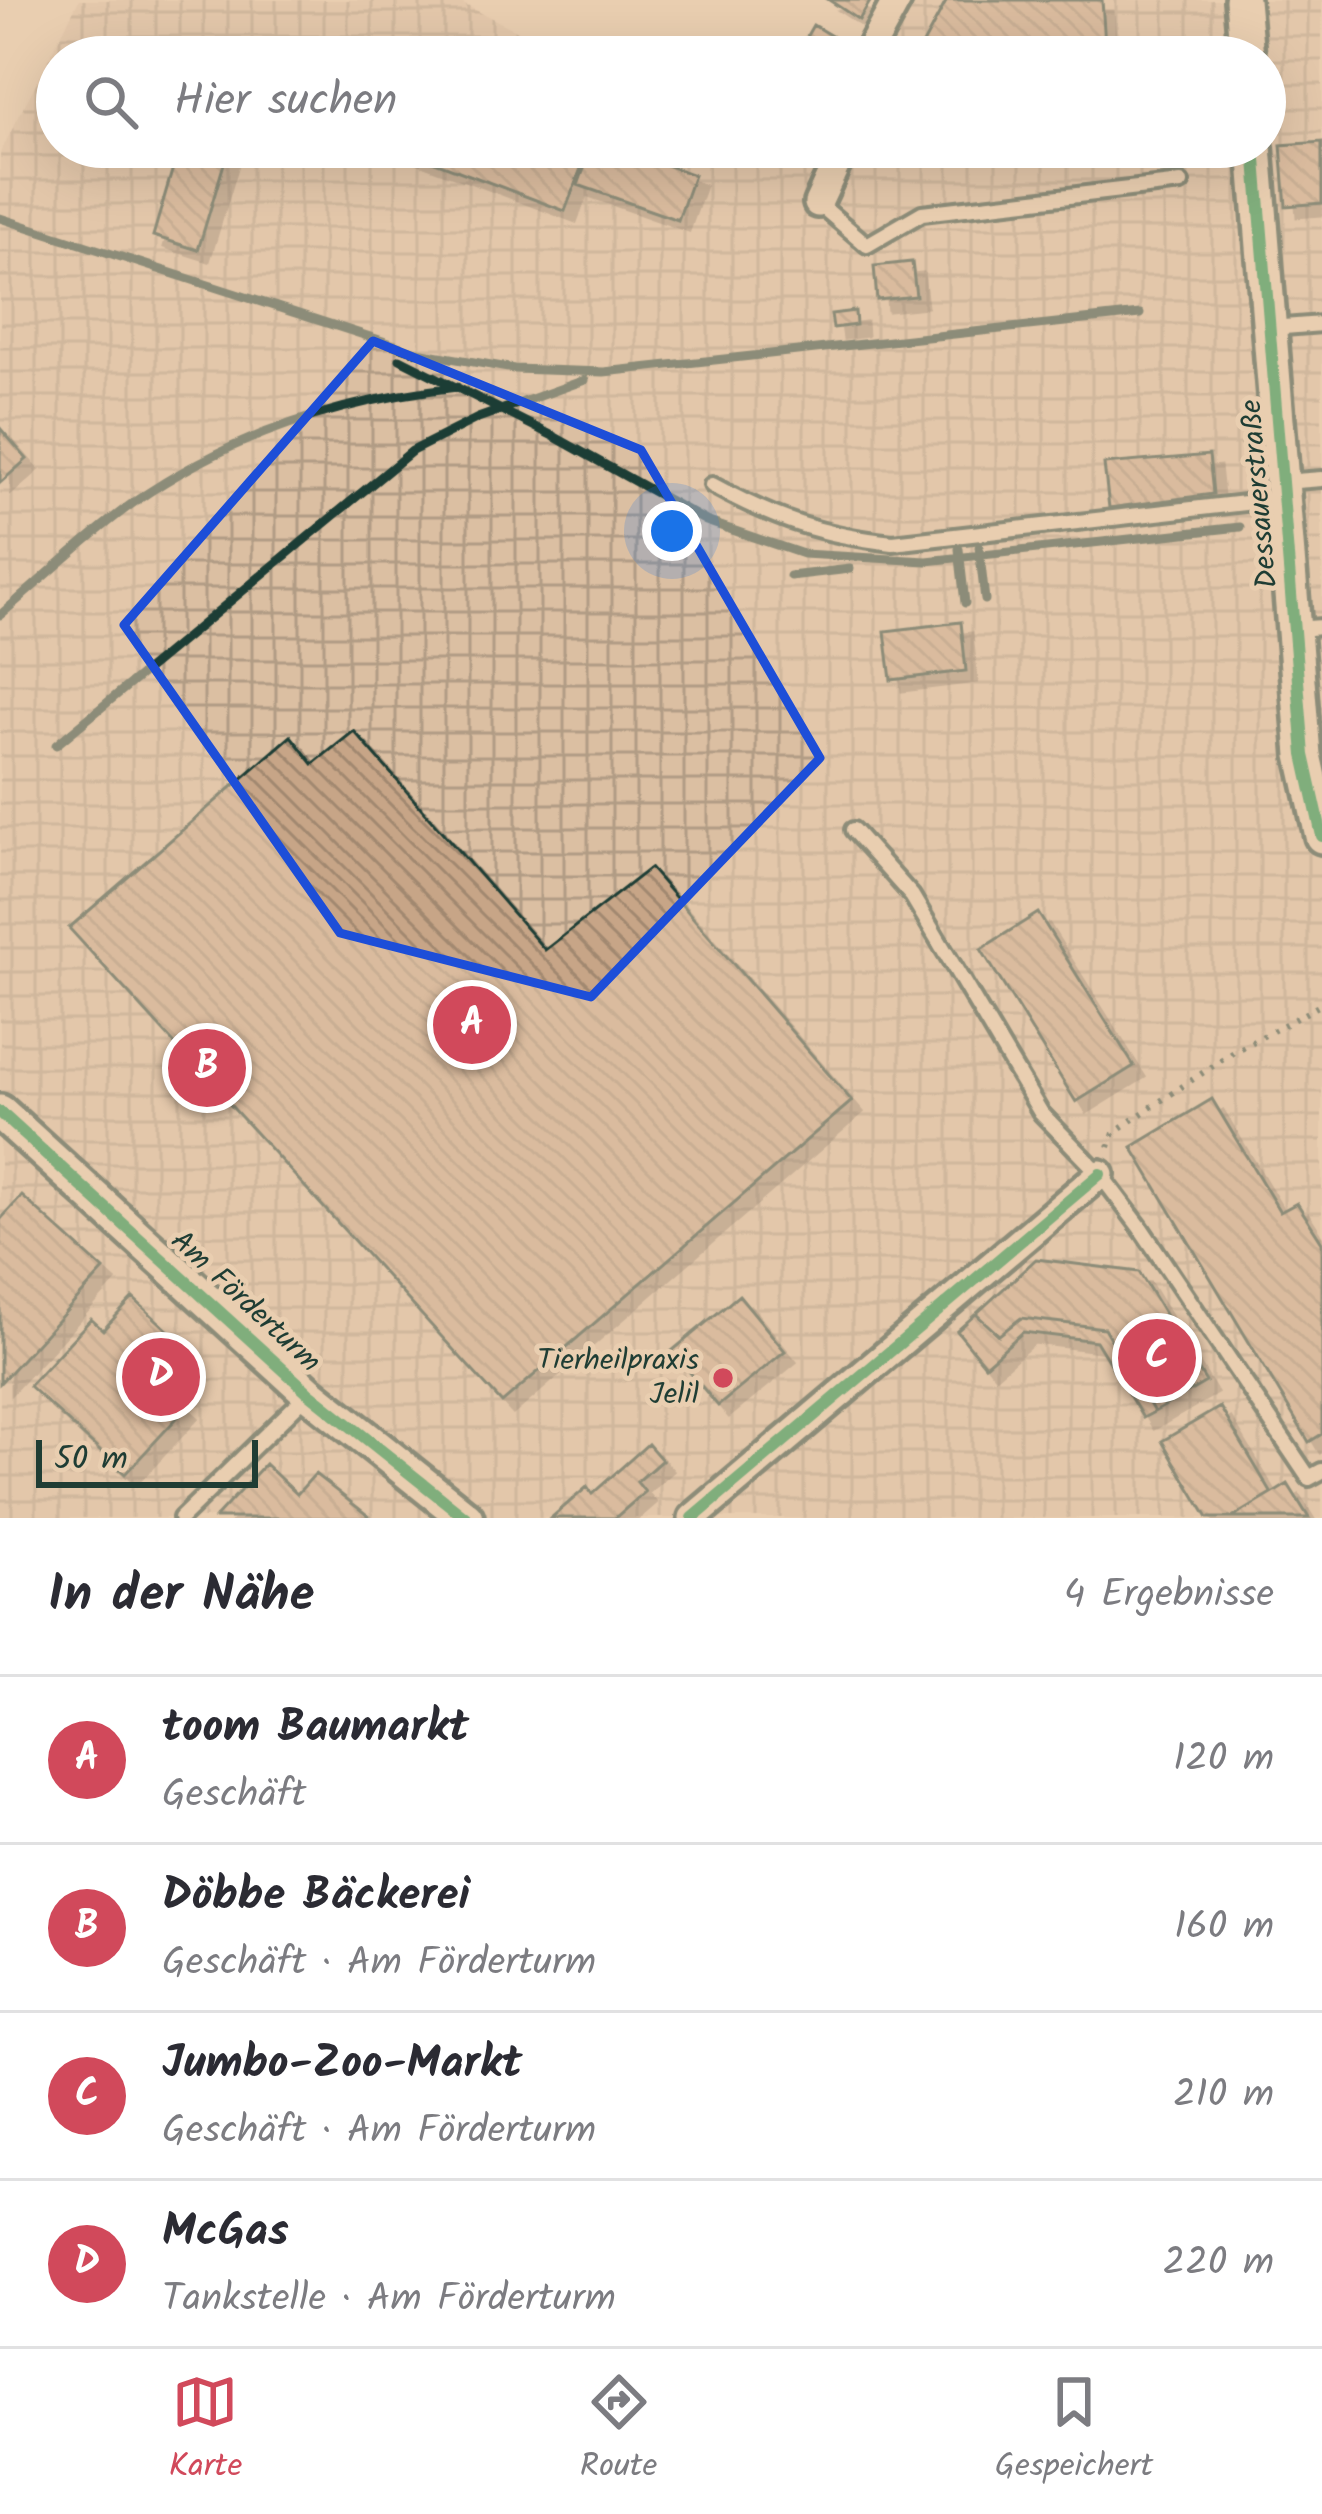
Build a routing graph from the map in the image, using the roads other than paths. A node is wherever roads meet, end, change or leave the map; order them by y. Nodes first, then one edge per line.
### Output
1 (897, 0) edge
2 (1242, 0) edge
3 (877, 36) edge
4 (1245, 36) edge
5 (834, 168) edge
6 (1257, 168) edge
7 (1181, 183) dead end
8 (818, 203) joint
9 (1322, 324) edge
10 (1271, 328) junction
11 (1322, 479) edge
12 (712, 485) dead end
13 (1284, 490) junction
14 (1308, 628) edge
15 (853, 830) dead end
16 (1322, 836) edge
17 (0, 1112) edge
18 (1100, 1174) junction
19 (309, 1393) junction
20 (1322, 1471) edge
21 (181, 1518) edge
22 (466, 1518) edge
23 (693, 1518) edge

1 - 3 street
2 - 4 street
5 - 8 street
6 - 10 street, Dessauerstraße
7 - 8 lane
9 - 10 lane
10 - 13 street, Dessauerstraße
11 - 13 lane
12 - 13 lane
13 - 14 street, Dessauerstraße
14 - 16 street, Dessauerstraße
15 - 18 lane
17 - 19 street, Am Förderturm
18 - 20 lane
18 - 23 street
19 - 21 lane
19 - 22 street, Am Förderturm

